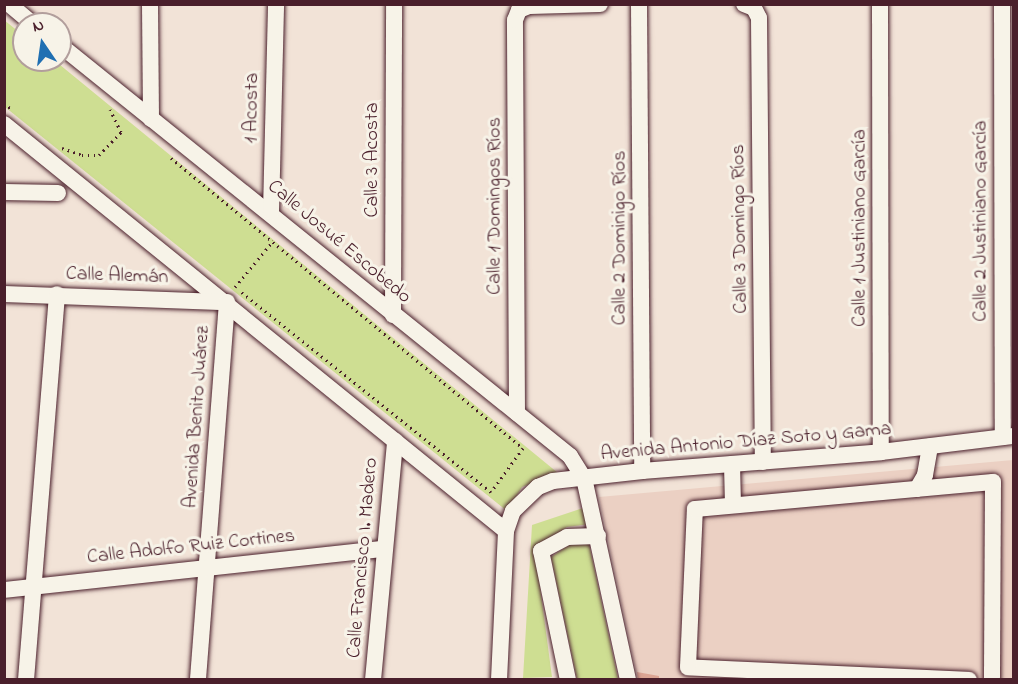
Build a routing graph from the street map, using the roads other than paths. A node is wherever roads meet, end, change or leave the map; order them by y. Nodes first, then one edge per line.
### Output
1 (150, 4) edge
2 (276, 4) edge
3 (394, 4) edge
4 (600, 4) edge
5 (639, 4) edge
6 (744, 4) edge
7 (880, 4) edge
8 (1002, 4) edge
9 (529, 6) edge
10 (72, 55) edge
11 (9, 117) edge
12 (151, 119) junction
13 (4, 192) edge
14 (58, 193) dead end
15 (271, 212) junction
16 (4, 294) edge
17 (57, 294) junction
18 (231, 294) junction
19 (393, 315) junction
20 (517, 413) junction
21 (1008, 437) edge
22 (395, 441) junction
23 (930, 446) junction
24 (881, 452) junction
25 (763, 462) junction
26 (732, 464) junction
27 (642, 471) junction
28 (584, 478) junction
29 (918, 489) junction
30 (733, 505) junction
31 (506, 531) junction
32 (598, 536) junction
33 (383, 549) junction
34 (206, 565) junction
35 (32, 587) junction
36 (4, 590) edge
37 (26, 680) edge
38 (198, 680) edge
39 (373, 680) edge
40 (499, 680) edge
41 (568, 680) edge
42 (628, 680) edge
43 (969, 680) edge
44 (992, 680) edge

1 - 12 street
2 - 15 street, 1 Acosta
3 - 19 street, Calle 3 Acosta
4 - 9 street
5 - 27 street, Calle 2 Dominigo Ríos
6 - 25 street, Calle 3 Domingo Ríos
7 - 24 street, Calle 1 Justiniano García
8 - 21 street, Calle 2 Justiniano García
9 - 20 street, Calle 1 Domingos Ríos
10 - 12 street, Calle Josué Escobedo
11 - 18 street
12 - 15 street, Calle Josué Escobedo
13 - 14 street
15 - 19 street, Calle Josué Escobedo
16 - 17 street, Calle Alemán
17 - 18 street, Calle Alemán
17 - 35 street
18 - 22 street
18 - 34 street, Avenida Benito Juárez
19 - 20 street, Calle Josué Escobedo
20 - 28 street, Calle Josué Escobedo
21 - 23 street, Avenida Antonio Díaz Soto y Gama
22 - 31 street
22 - 33 street, Calle Francisco I. Madero
23 - 24 street, Avenida Antonio Díaz Soto y Gama
23 - 29 street
24 - 25 street, Avenida Antonio Díaz Soto y Gama
25 - 26 street, Avenida Antonio Díaz Soto y Gama
26 - 27 street, Avenida Antonio Díaz Soto y Gama
26 - 30 street
27 - 28 street, Avenida Antonio Díaz Soto y Gama
28 - 31 street, Avenida Antonio Díaz Soto y Gama
28 - 32 street
29 - 30 street
29 - 44 street
30 - 43 street
31 - 40 street
32 - 41 street
32 - 42 street
33 - 34 street, Calle Adolfo Ruiz Cortines
33 - 39 street, Calle Francisco I. Madero
34 - 35 street, Calle Adolfo Ruiz Cortines
34 - 38 street, Avenida Benito Juárez
35 - 36 street, Calle Adolfo Ruiz Cortines
35 - 37 street

